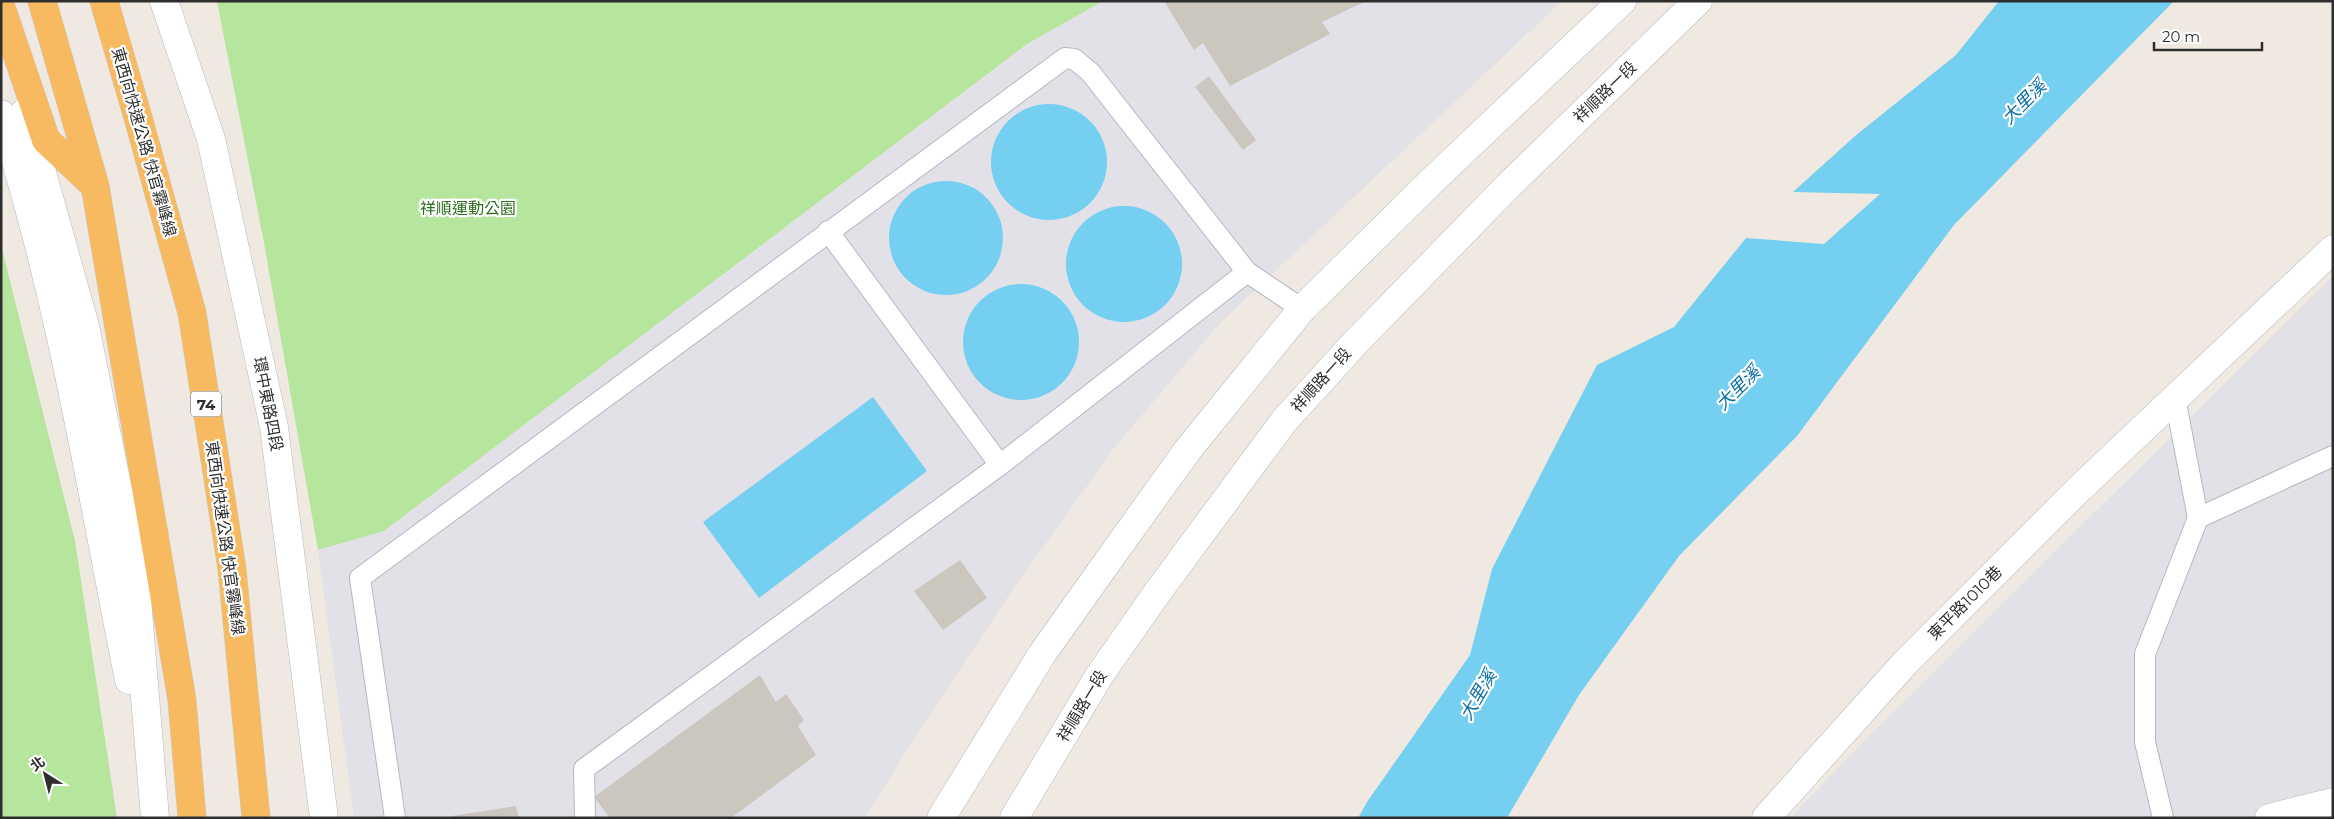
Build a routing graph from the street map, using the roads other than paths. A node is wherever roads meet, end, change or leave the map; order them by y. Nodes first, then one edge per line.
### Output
1 (42, 1) edge
2 (104, 1) edge
3 (164, 1) edge
4 (1622, 1) edge
5 (1698, 1) edge
6 (1, 7) edge
7 (1, 27) edge
8 (1, 114) edge
9 (95, 186) junction
10 (828, 232) junction
11 (2333, 249) edge
12 (1247, 272) junction
13 (1302, 308) junction
14 (2175, 398) junction
15 (2333, 456) edge
16 (1000, 465) junction
17 (2198, 518) junction
18 (2333, 802) edge
19 (154, 809) edge
20 (192, 818) edge
21 (256, 818) edge
22 (324, 818) edge
23 (395, 818) edge
24 (584, 818) edge
25 (941, 818) edge
26 (1014, 818) edge
27 (1766, 818) edge
28 (2163, 818) edge
29 (2269, 818) edge

1 - 9 highway
2 - 21 highway, 東西向快速公路 快官霧峰線 / 74
3 - 22 street, 環中東路四段
4 - 13 street
5 - 26 street, 祥順路一段
6 - 9 highway
7 - 19 street
8 - 19 street
9 - 20 highway
10 - 12 lane
10 - 16 lane
10 - 23 lane
11 - 14 street, 東平路1010巷
12 - 13 lane
12 - 16 lane
13 - 25 street
14 - 17 lane
14 - 27 street, 東平路1010巷
15 - 17 lane
16 - 24 lane
17 - 28 lane
18 - 29 street

